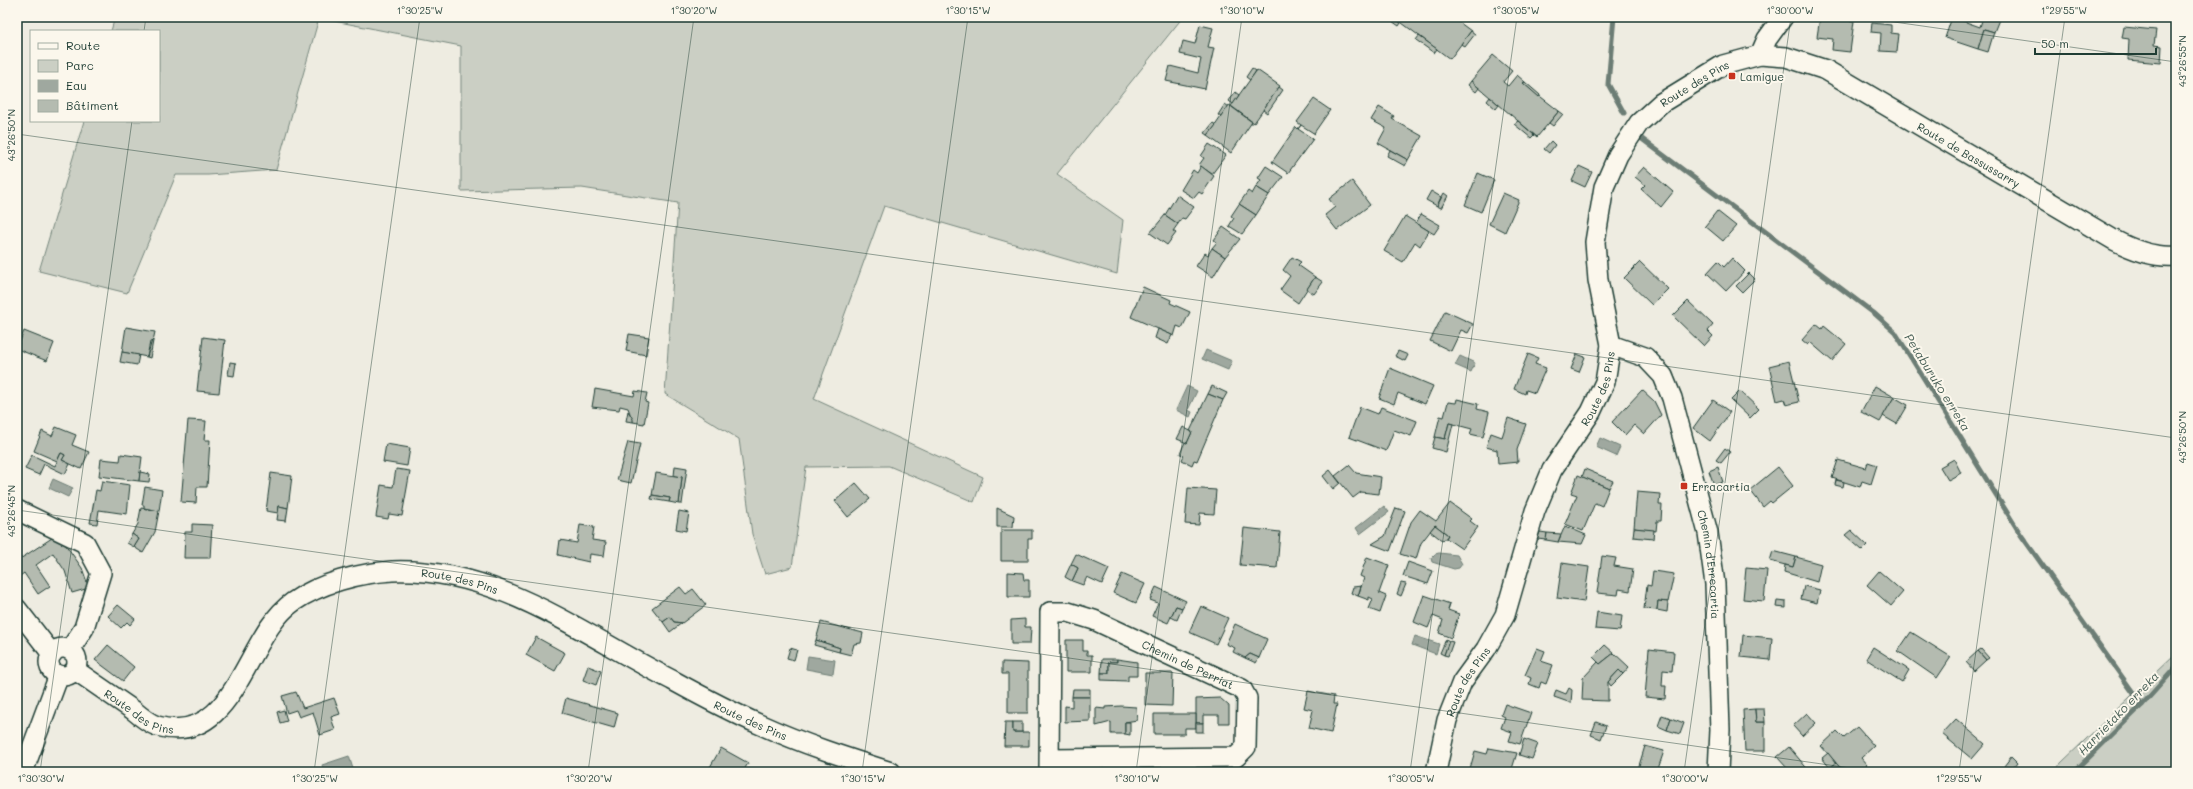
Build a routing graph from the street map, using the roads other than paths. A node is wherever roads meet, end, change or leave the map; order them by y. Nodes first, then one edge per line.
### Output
1 (1782, 17) edge
2 (1760, 55) junction
3 (2176, 256) edge
4 (1611, 344) junction
5 (17, 510) edge
6 (17, 609) edge
7 (61, 652) junction
8 (67, 672) junction
9 (1049, 766) edge
10 (23, 772) edge
11 (891, 772) edge
12 (1436, 772) edge
13 (1718, 772) edge

1 - 2 street
2 - 3 street, Route de Bassussarry
2 - 4 street, Route des Pins
4 - 12 street, Route des Pins
4 - 13 street, Chemin d'Errecartia
5 - 7 street
6 - 7 street
7 - 8 street
7 - 8 street
8 - 10 street
8 - 11 street, Route des Pins
9 - 9 street, Chemin de Perriat

